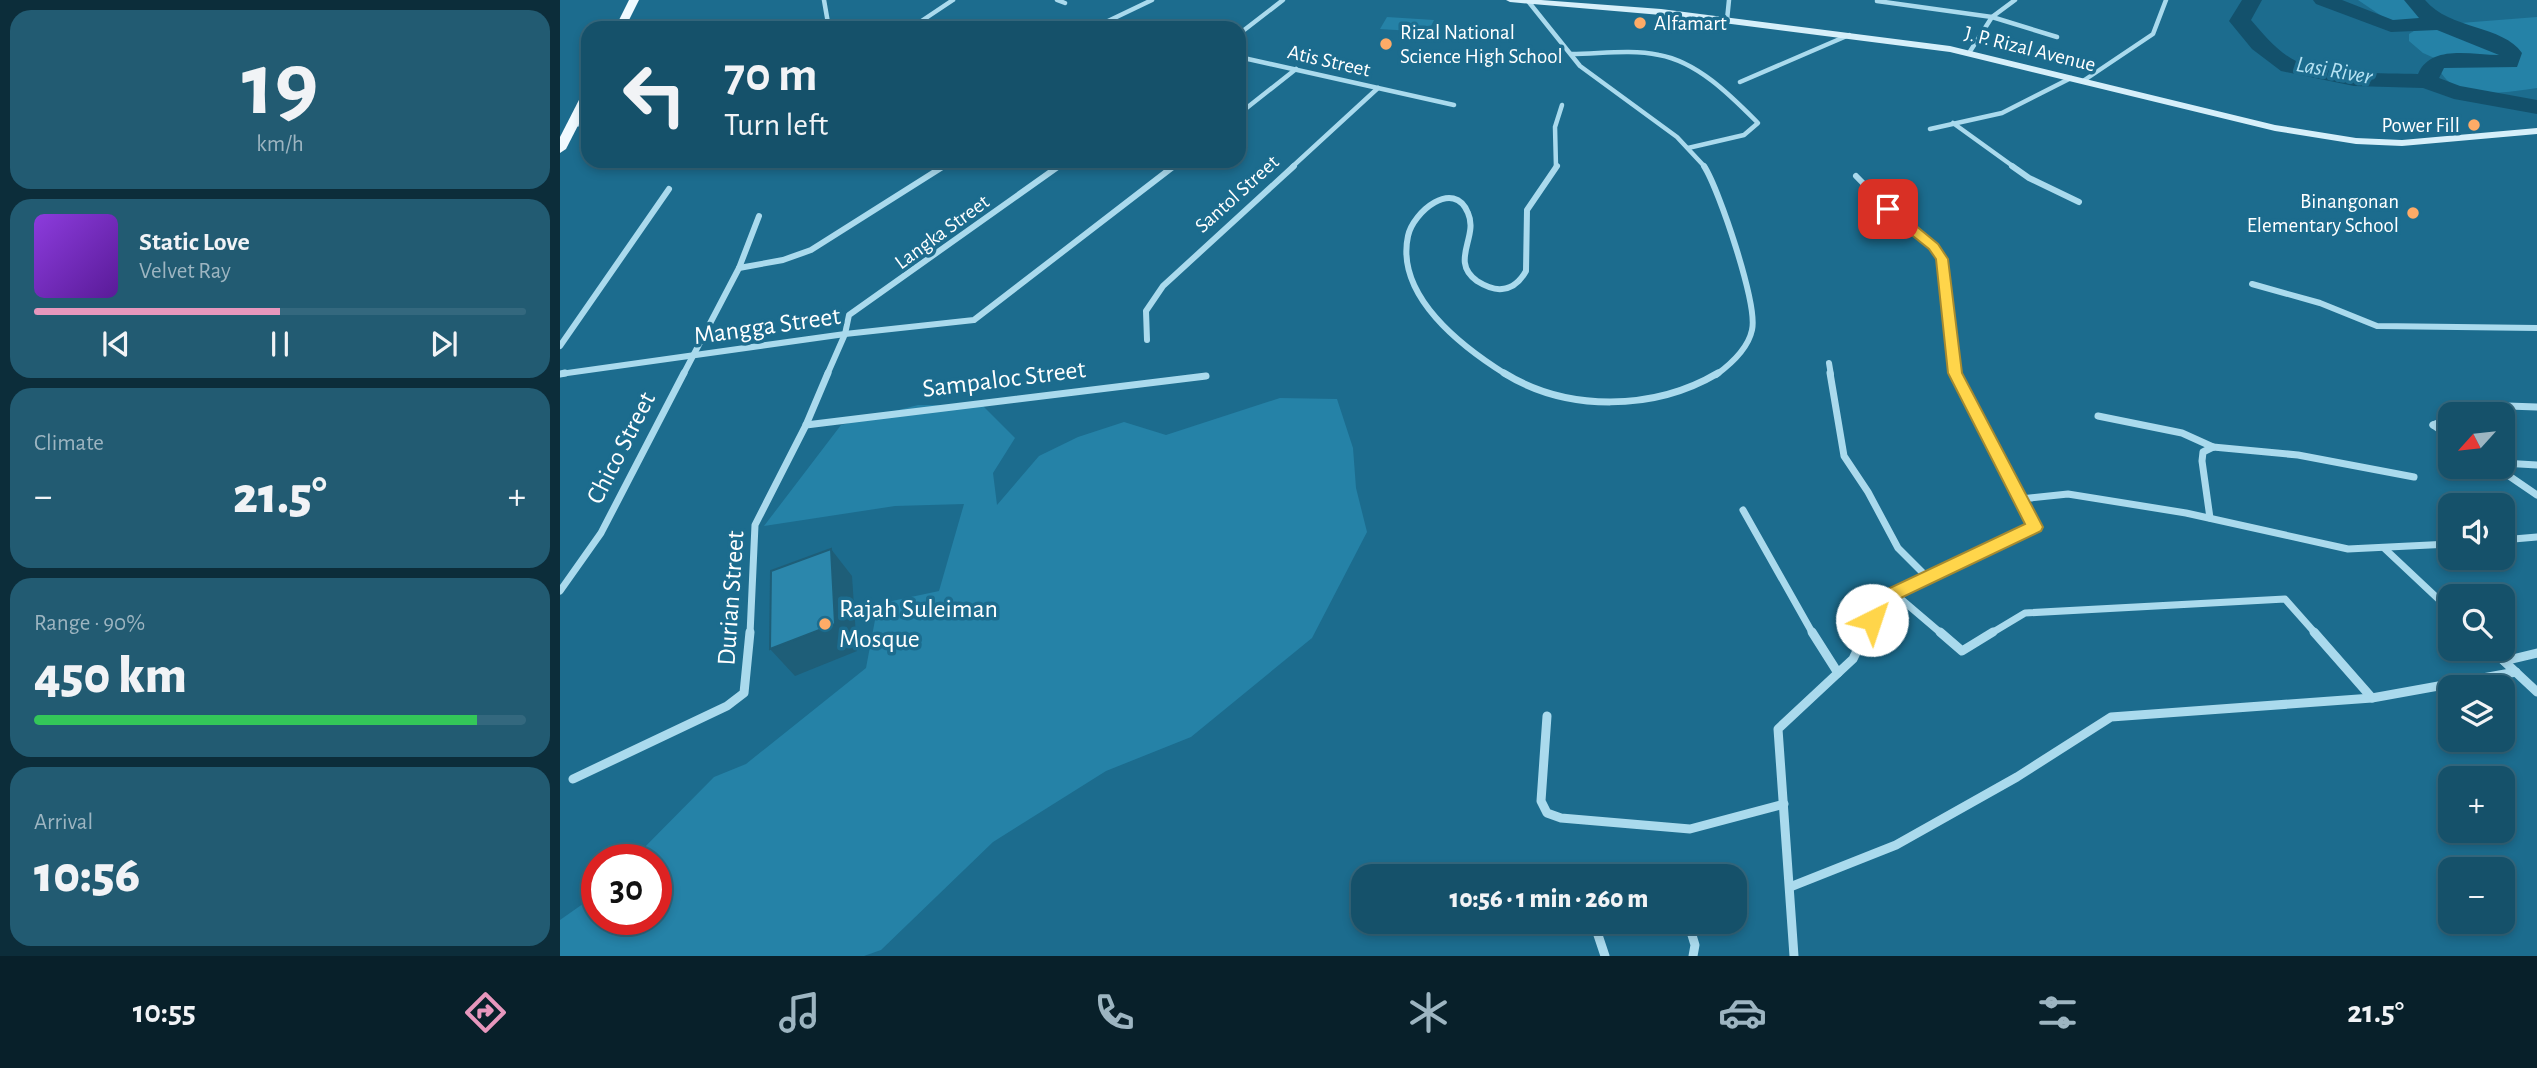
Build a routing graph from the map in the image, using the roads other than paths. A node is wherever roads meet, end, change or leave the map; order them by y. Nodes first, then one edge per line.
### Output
1 (634, 0) edge
2 (824, 0) edge
3 (953, 0) edge
4 (1057, 0) edge
5 (1152, 0) edge
6 (1283, 0) edge
7 (1510, 0) edge
8 (1729, 0) edge
9 (2015, 0) edge
10 (2165, 0) edge
11 (1528, 1) edge
12 (1552, 1) edge
13 (1877, 1) edge
14 (1065, 3) dead end
15 (1992, 17) junction
16 (1727, 20) junction
17 (624, 21) edge
18 (828, 21) edge
19 (922, 21) edge
20 (1108, 21) edge
21 (1246, 29) edge
22 (1851, 34) junction
23 (2057, 37) dead end
24 (1969, 53) junction
25 (1572, 54) junction
26 (1246, 58) edge
27 (1296, 69) junction
28 (2071, 78) junction
29 (2082, 81) junction
30 (1740, 82) dead end
31 (1378, 88) junction
32 (1454, 105) dead end
33 (1562, 105) dead end
34 (581, 108) edge
35 (1246, 108) edge
36 (1953, 123) junction
37 (581, 124) edge
38 (572, 125) junction
39 (1930, 129) dead end
40 (2537, 131) edge
41 (1689, 148) junction
42 (560, 149) edge
43 (940, 168) edge
44 (1056, 168) edge
45 (1171, 168) edge
46 (1856, 176) dead end
47 (669, 189) dead end
48 (2079, 202) dead end
49 (759, 216) dead end
50 (739, 268) junction
51 (2252, 284) dead end
52 (2537, 328) edge
53 (845, 334) junction
54 (1147, 340) dead end
55 (560, 346) edge
56 (692, 356) junction
57 (1829, 363) dead end
58 (560, 374) edge
59 (1206, 376) dead end
60 (2515, 406) edge
61 (2537, 407) edge
62 (2098, 416) dead end
63 (806, 425) junction
64 (2213, 447) junction
65 (2515, 464) edge
66 (2537, 465) edge
67 (2414, 477) dead end
68 (2515, 480) edge
69 (2537, 495) edge
70 (2021, 499) junction
71 (1743, 510) dead end
72 (2210, 519) junction
73 (2537, 537) edge
74 (2515, 539) edge
75 (2438, 545) edge
76 (2384, 548) junction
77 (1928, 578) junction
78 (560, 591) edge
79 (1895, 594) junction
80 (2438, 599) edge
81 (2537, 653) edge
82 (2515, 658) edge
83 (2504, 661) edge
84 (2516, 672) junction
85 (1838, 673) junction
86 (2537, 692) edge
87 (2372, 698) junction
88 (1547, 716) dead end
89 (573, 779) dead end
90 (1784, 804) junction
91 (1790, 887) junction
92 (1692, 934) edge
93 (1598, 935) dead end
94 (1605, 956) edge
95 (1693, 956) edge
96 (1794, 956) edge

1 - 17 main road
2 - 18 street
3 - 19 street
4 - 14 street
5 - 20 street
6 - 21 street
7 - 11 main road, J. P. Rizal Avenue
8 - 16 street
9 - 15 street
10 - 29 street
11 - 12 main road, J. P. Rizal Avenue
11 - 25 street
12 - 16 main road, J. P. Rizal Avenue
13 - 15 street
15 - 23 street
15 - 24 street
16 - 22 main road, J. P. Rizal Avenue
22 - 24 main road, J. P. Rizal Avenue
22 - 30 street
24 - 28 main road, J. P. Rizal Avenue
25 - 41 street
25 - 41 street
26 - 27 street, Atis Street
27 - 31 street, Atis Street
27 - 35 street
28 - 29 main road, J. P. Rizal Avenue
28 - 36 street
29 - 40 main road, J. P. Rizal Avenue
31 - 32 street, Atis Street
31 - 54 street, Santol Street
33 - 41 street
34 - 38 main road
36 - 39 street
36 - 48 street
37 - 38 street
38 - 42 main road
43 - 50 street
44 - 53 street, Langka Street
45 - 53 street, Mangga Street
46 - 70 street
47 - 55 street
49 - 50 street, Chico Street
50 - 56 street, Chico Street
51 - 52 street
53 - 56 street, Mangga Street
53 - 63 street, Durian Street
56 - 58 street, Mangga Street
56 - 78 street, Chico Street
57 - 77 street
59 - 63 street, Sampaloc Street
60 - 61 street
62 - 64 street
63 - 89 street, Durian Street
64 - 67 street
64 - 72 street
65 - 66 street
68 - 69 street
70 - 72 street
70 - 77 street
71 - 85 street
72 - 76 street
73 - 74 street
75 - 76 street
76 - 80 street
77 - 79 street
79 - 85 street
79 - 87 street
81 - 82 street
83 - 84 street
84 - 86 street
84 - 87 street
85 - 90 street
87 - 91 street
88 - 90 street
90 - 91 street
91 - 96 street
92 - 95 street
93 - 94 street

